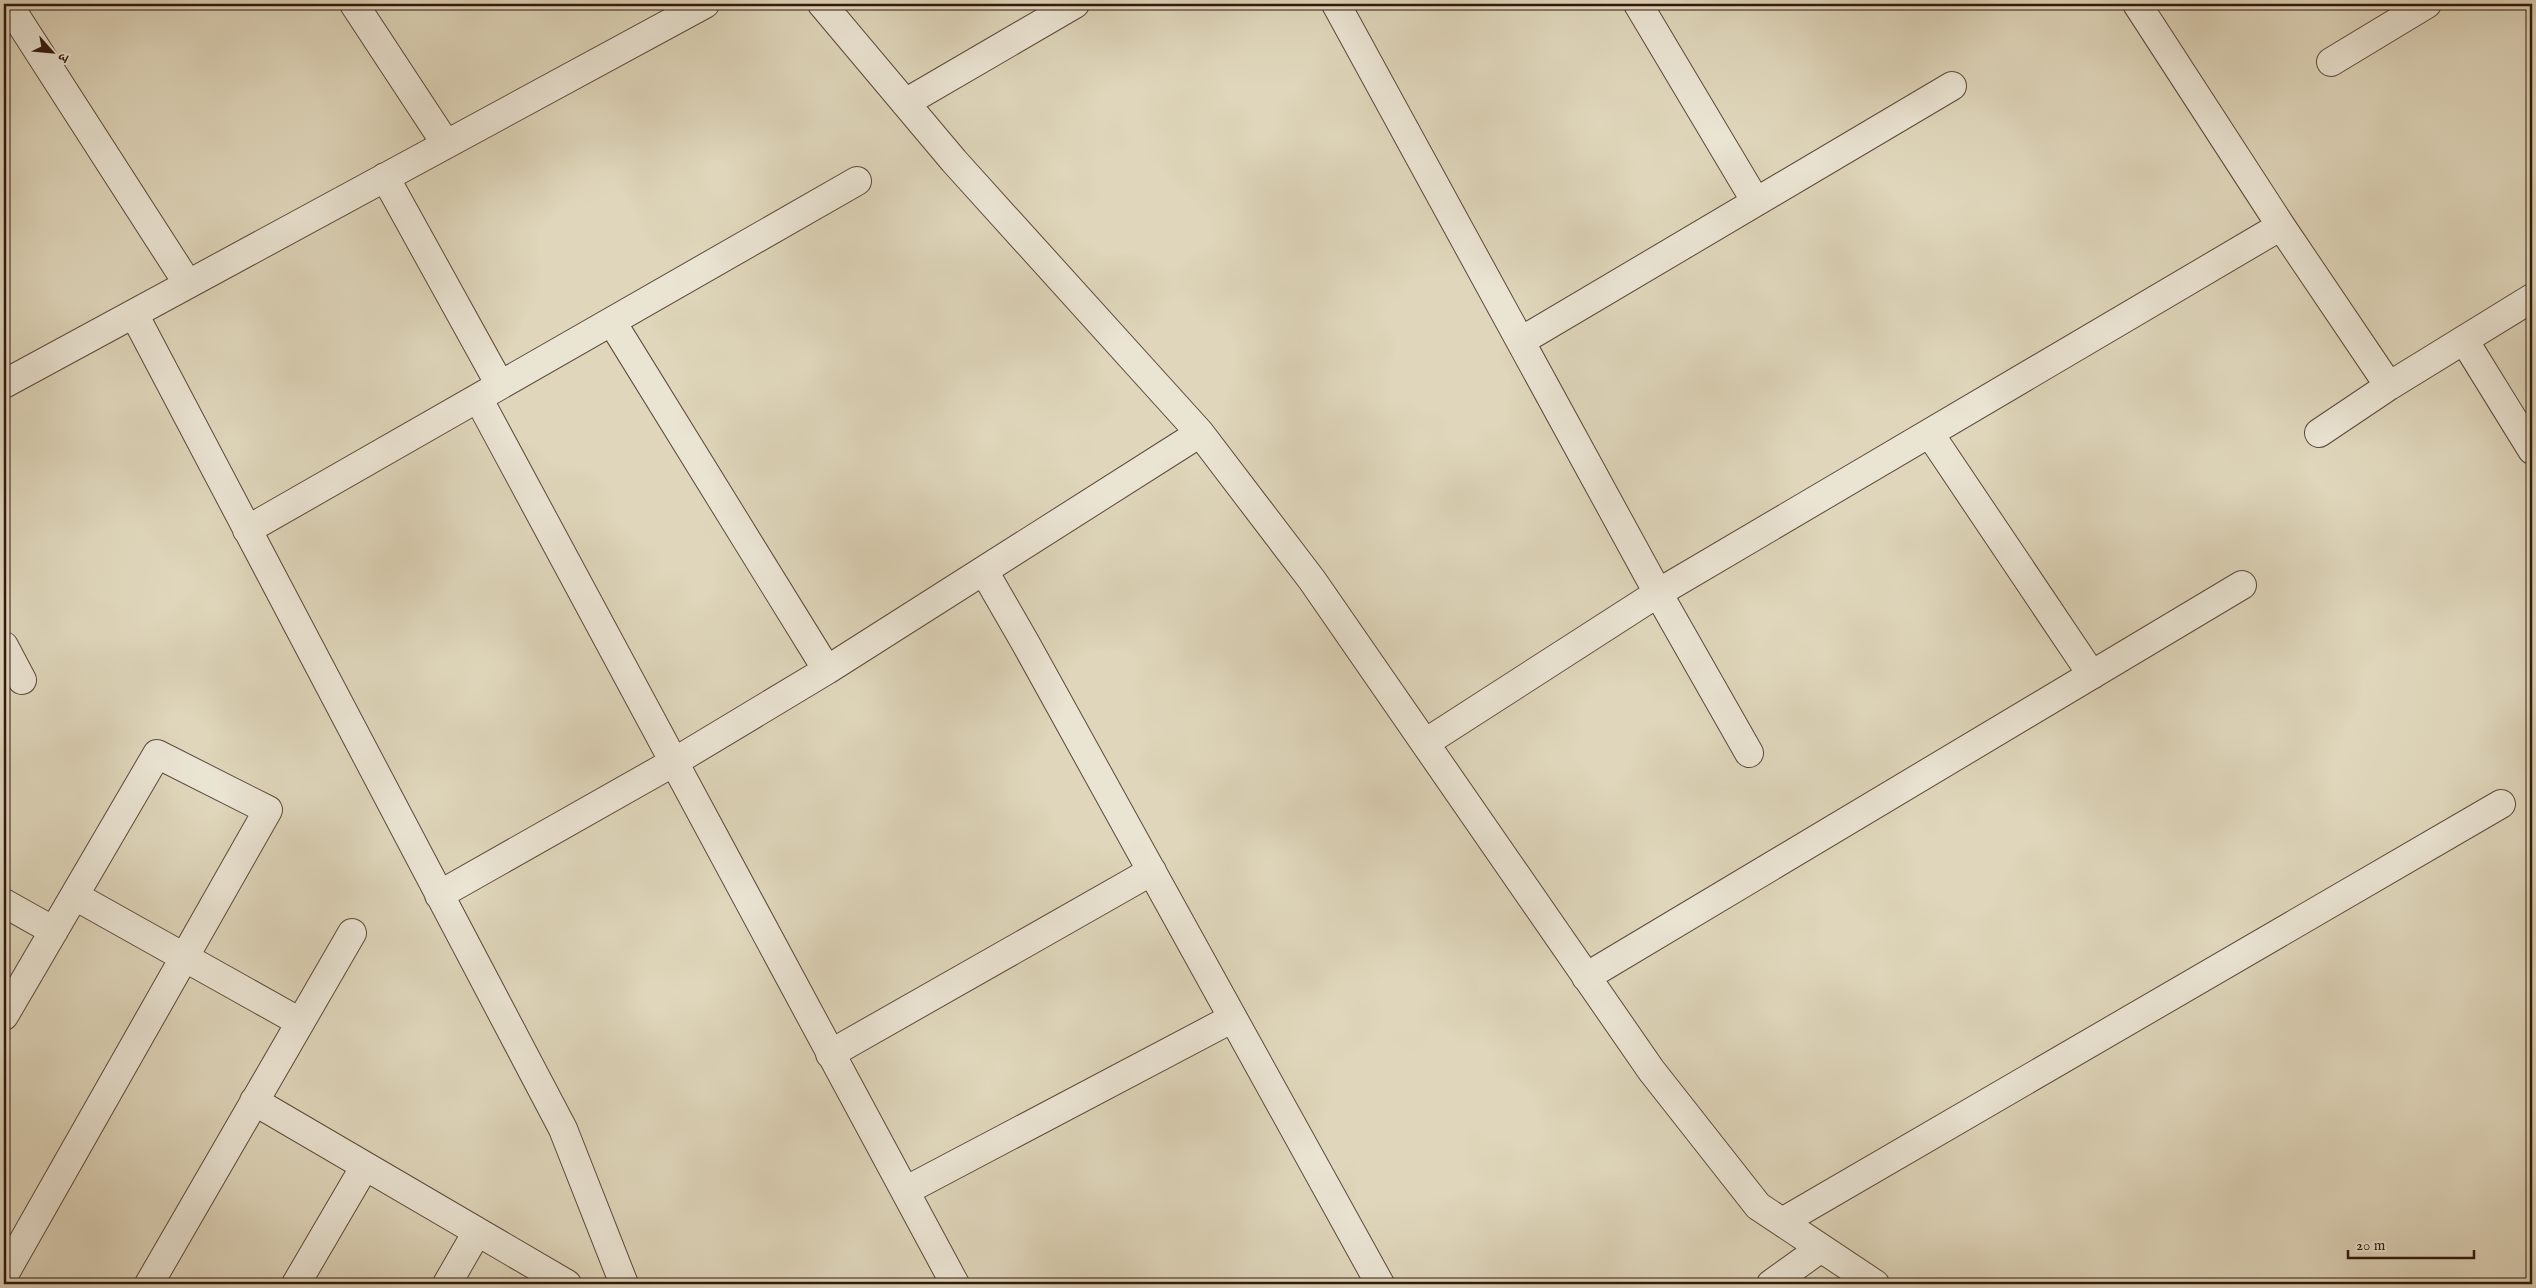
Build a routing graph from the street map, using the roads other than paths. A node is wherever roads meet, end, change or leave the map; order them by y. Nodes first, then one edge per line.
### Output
1 (8, 4) edge
2 (354, 4) edge
3 (705, 4) edge
4 (822, 4) edge
5 (1075, 4) edge
6 (1336, 4) edge
7 (1638, 4) edge
8 (2137, 4) edge
9 (2427, 4) edge
10 (2331, 62) dead end
11 (1952, 86) dead end
12 (905, 103) junction
13 (446, 144) junction
14 (385, 177) junction
15 (858, 181) dead end
16 (1756, 202) junction
17 (2281, 226) junction
18 (188, 284) junction
19 (2532, 298) edge
20 (134, 314) junction
21 (612, 322) junction
22 (2464, 340) junction
23 (1521, 341) junction
24 (4, 384) edge
25 (2389, 386) junction
26 (489, 392) junction
27 (1200, 433) junction
28 (2319, 433) dead end
29 (1930, 434) junction
30 (2532, 450) edge
31 (247, 530) junction
32 (984, 571) junction
33 (2242, 585) dead end
34 (1658, 593) junction
35 (4, 646) edge
36 (827, 670) junction
37 (2092, 675) junction
38 (22, 680) dead end
39 (1425, 743) junction
40 (1749, 753) dead end
41 (674, 762) junction
42 (2501, 804) dead end
43 (1152, 871) junction
44 (74, 896) junction
45 (439, 896) junction
46 (4, 903) edge
47 (54, 931) junction
48 (352, 933) dead end
49 (184, 957) junction
50 (1586, 977) junction
51 (4, 1016) edge
52 (1233, 1018) junction
53 (300, 1022) junction
54 (830, 1054) junction
55 (254, 1101) junction
56 (365, 1166) junction
57 (905, 1191) junction
58 (1782, 1222) junction
59 (477, 1232) junction
60 (1821, 1248) junction
61 (4, 1275) edge
62 (149, 1284) edge
63 (296, 1284) edge
64 (446, 1284) edge
65 (567, 1284) edge
66 (624, 1284) edge
67 (955, 1284) edge
68 (1380, 1284) edge
69 (1771, 1284) edge
70 (1875, 1284) edge

1 - 18 street
2 - 13 street
3 - 13 street
4 - 12 street
5 - 12 street
6 - 23 street
7 - 16 street
8 - 17 street
9 - 10 street
11 - 16 street
12 - 27 street
13 - 14 street
14 - 18 street
14 - 26 street
15 - 21 street
16 - 23 street
17 - 25 street
17 - 29 street
18 - 20 street
19 - 22 street
20 - 24 street
20 - 31 street
21 - 26 street
21 - 36 street
22 - 25 street
22 - 30 street
23 - 34 street
25 - 28 street
26 - 31 street
26 - 41 street
27 - 32 street
27 - 39 street
29 - 34 street
29 - 37 street
31 - 45 street
32 - 36 street
32 - 43 street
33 - 37 street
34 - 39 street
34 - 40 street
35 - 38 street
36 - 41 street
37 - 50 street
39 - 50 street
41 - 45 street
41 - 54 street
42 - 58 street
43 - 52 street
43 - 54 street
44 - 47 street
44 - 49 street
44 - 49 street
45 - 66 street
46 - 47 street
47 - 51 street
48 - 53 street
49 - 53 street
49 - 61 street
50 - 58 street
52 - 57 street
52 - 68 street
53 - 55 street
54 - 57 street
55 - 56 street
55 - 62 street
56 - 59 street
56 - 63 street
57 - 67 street
58 - 60 street
59 - 64 street
59 - 65 street
60 - 69 street
60 - 70 street

